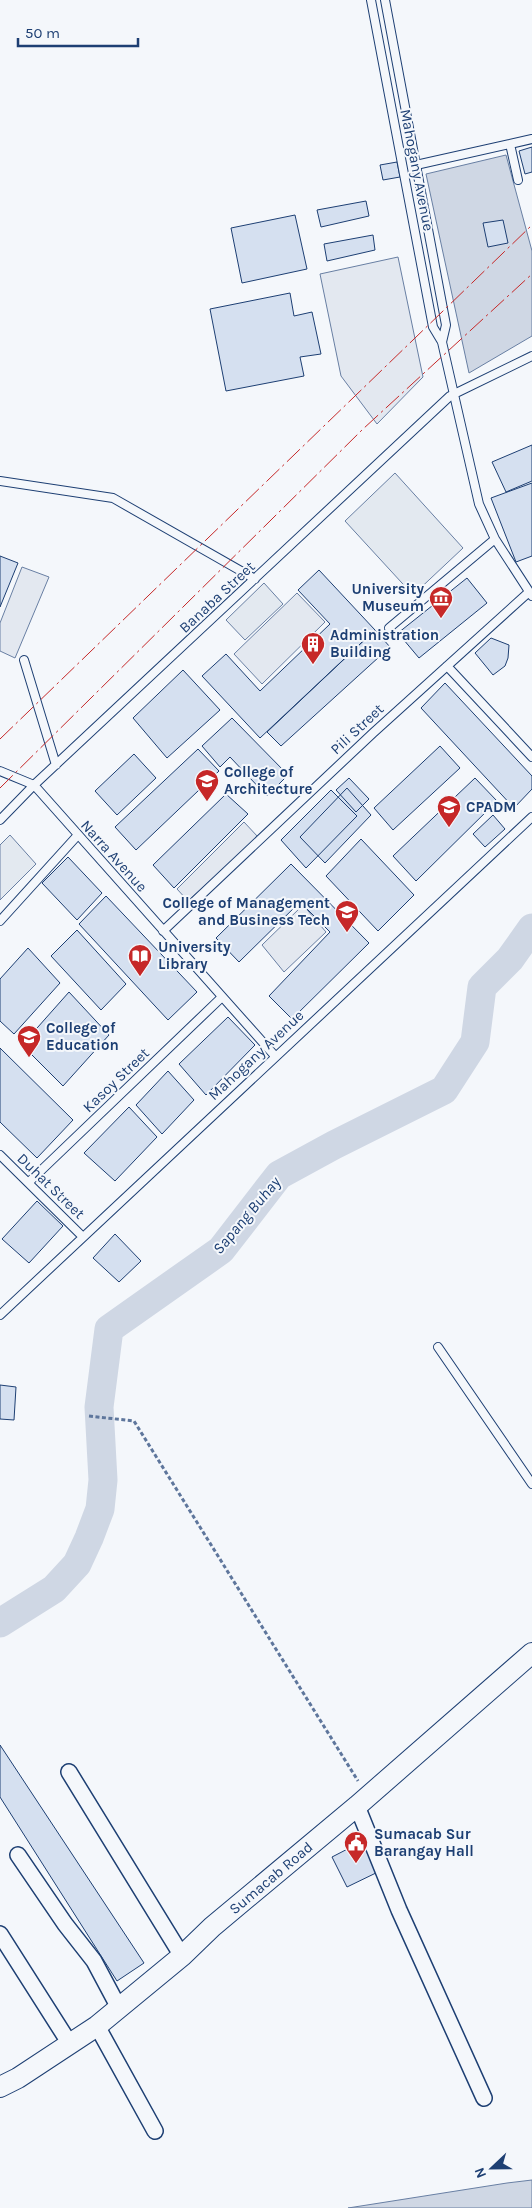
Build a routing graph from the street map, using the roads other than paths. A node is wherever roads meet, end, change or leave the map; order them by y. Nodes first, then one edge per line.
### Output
1 (371, 0) edge
2 (385, 0) edge
3 (410, 132) junction
4 (396, 134) junction
5 (532, 139) edge
6 (510, 144) junction
7 (416, 165) junction
8 (518, 180) dead end
9 (442, 342) junction
10 (532, 356) edge
11 (453, 394) junction
12 (0, 481) edge
13 (495, 539) junction
14 (255, 579) junction
15 (530, 594) edge
16 (389, 628) dead end
17 (24, 660) dead end
18 (447, 666) junction
19 (532, 757) edge
20 (56, 765) junction
21 (0, 772) edge
22 (34, 785) junction
23 (532, 817) edge
24 (0, 820) edge
25 (77, 836) junction
26 (0, 920) edge
27 (163, 931) junction
28 (222, 997) junction
29 (275, 1056) junction
30 (0, 1155) edge
31 (29, 1182) junction
32 (83, 1237) junction
33 (0, 1315) edge
34 (438, 1347) dead end
35 (532, 1484) edge
36 (532, 1653) edge
37 (69, 1772) dead end
38 (363, 1801) junction
39 (18, 1855) dead end
40 (0, 1934) edge
41 (182, 1956) junction
42 (119, 2008) junction
43 (97, 2026) junction
44 (70, 2044) junction
45 (0, 2087) edge
46 (484, 2098) dead end
47 (156, 2131) dead end

1 - 4 lane, Mahogany Avenue
2 - 3 lane, Mahogany Avenue
3 - 4 lane
3 - 7 lane, Mahogany Avenue
4 - 9 lane, Mahogany Avenue
5 - 6 lane
6 - 7 lane
6 - 8 lane
7 - 9 lane, Mahogany Avenue
9 - 11 lane, Mahogany Avenue
10 - 11 lane, Banaba Street
11 - 13 lane, Mahogany Avenue
11 - 14 lane, Banaba Street
12 - 14 lane
13 - 15 lane, Mahogany Avenue
13 - 16 lane
14 - 20 lane, Banaba Street
15 - 18 lane, Pili Street
17 - 20 lane
18 - 19 lane
18 - 27 lane, Pili Street
20 - 22 lane, Banaba Street
21 - 22 lane
22 - 24 lane, Banaba Street
22 - 25 lane, Narra Avenue
23 - 29 lane, Mahogany Avenue
25 - 26 lane
25 - 27 lane, Narra Avenue
27 - 28 lane, Narra Avenue
28 - 29 lane, Narra Avenue
28 - 31 lane, Kasoy Street
29 - 32 lane, Mahogany Avenue
30 - 31 lane, Duhat Street
31 - 32 lane, Duhat Street
32 - 33 lane, Mahogany Avenue
34 - 35 lane
36 - 38 main road, Sumacab Road
37 - 41 street
38 - 41 main road, Sumacab Road
38 - 46 street
39 - 42 street
40 - 44 street
41 - 42 main road, Sumacab Road
42 - 43 main road, Sumacab Road
43 - 44 main road, Sumacab Road
43 - 47 street
44 - 45 main road, Sumacab Road

